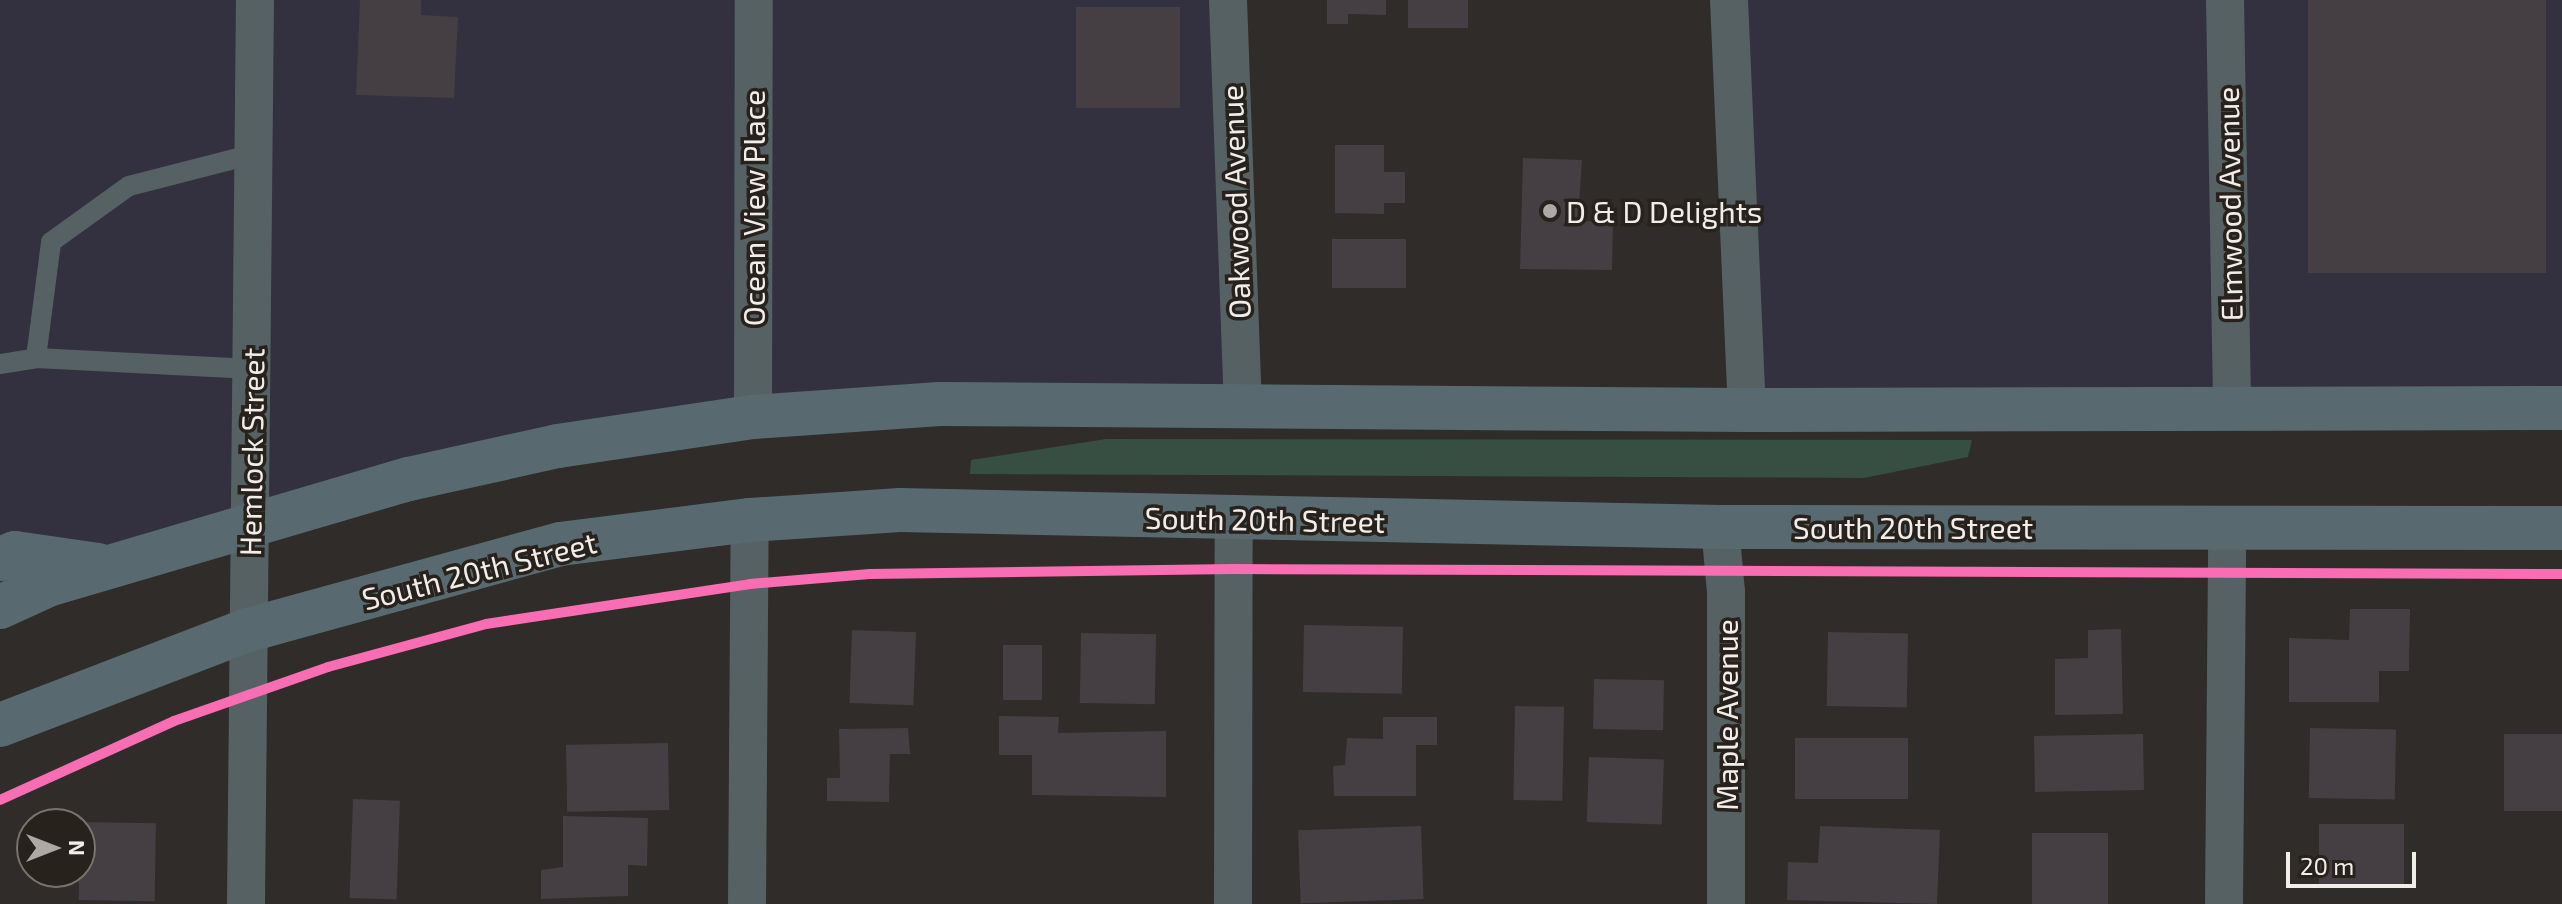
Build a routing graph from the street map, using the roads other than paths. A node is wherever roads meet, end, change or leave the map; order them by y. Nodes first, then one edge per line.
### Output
1 (255, 0) edge
2 (754, 0) edge
3 (1228, 0) edge
4 (1729, 0) edge
5 (2225, 0) edge
6 (254, 154) junction
7 (36, 358) junction
8 (0, 364) edge
9 (252, 369) junction
10 (1243, 404) junction
11 (2232, 408) junction
12 (2562, 408) edge
13 (1747, 410) junction
14 (753, 417) junction
15 (750, 520) junction
16 (1234, 520) junction
17 (250, 523) junction
18 (1720, 527) junction
19 (2227, 528) junction
20 (2562, 528) edge
21 (0, 559) edge
22 (108, 567) junction
23 (0, 607) edge
24 (248, 630) junction
25 (0, 725) edge
26 (246, 904) edge
27 (747, 904) edge
28 (1233, 904) edge
29 (1726, 904) edge
30 (2224, 904) edge

1 - 6 street, Hemlock Street
2 - 14 street, Ocean View Place
3 - 10 street, Oakwood Avenue
4 - 13 street
5 - 11 street, Elmwood Avenue
6 - 7 lane
6 - 9 street, Hemlock Street
7 - 8 lane
7 - 9 lane
9 - 17 street, Hemlock Street
10 - 13 main road
10 - 14 main road
11 - 12 main road
11 - 13 main road
14 - 17 main road
15 - 16 main road, South 20th Street
15 - 24 main road, South 20th Street
15 - 27 street
16 - 18 main road, South 20th Street
16 - 28 street
17 - 22 main road
17 - 24 street, Hemlock Street
18 - 19 main road, South 20th Street
18 - 29 street, Maple Avenue
19 - 20 main road, South 20th Street
19 - 30 street
21 - 22 main road
22 - 23 main road
24 - 25 main road, South 20th Street
24 - 26 street, Hemlock Street

